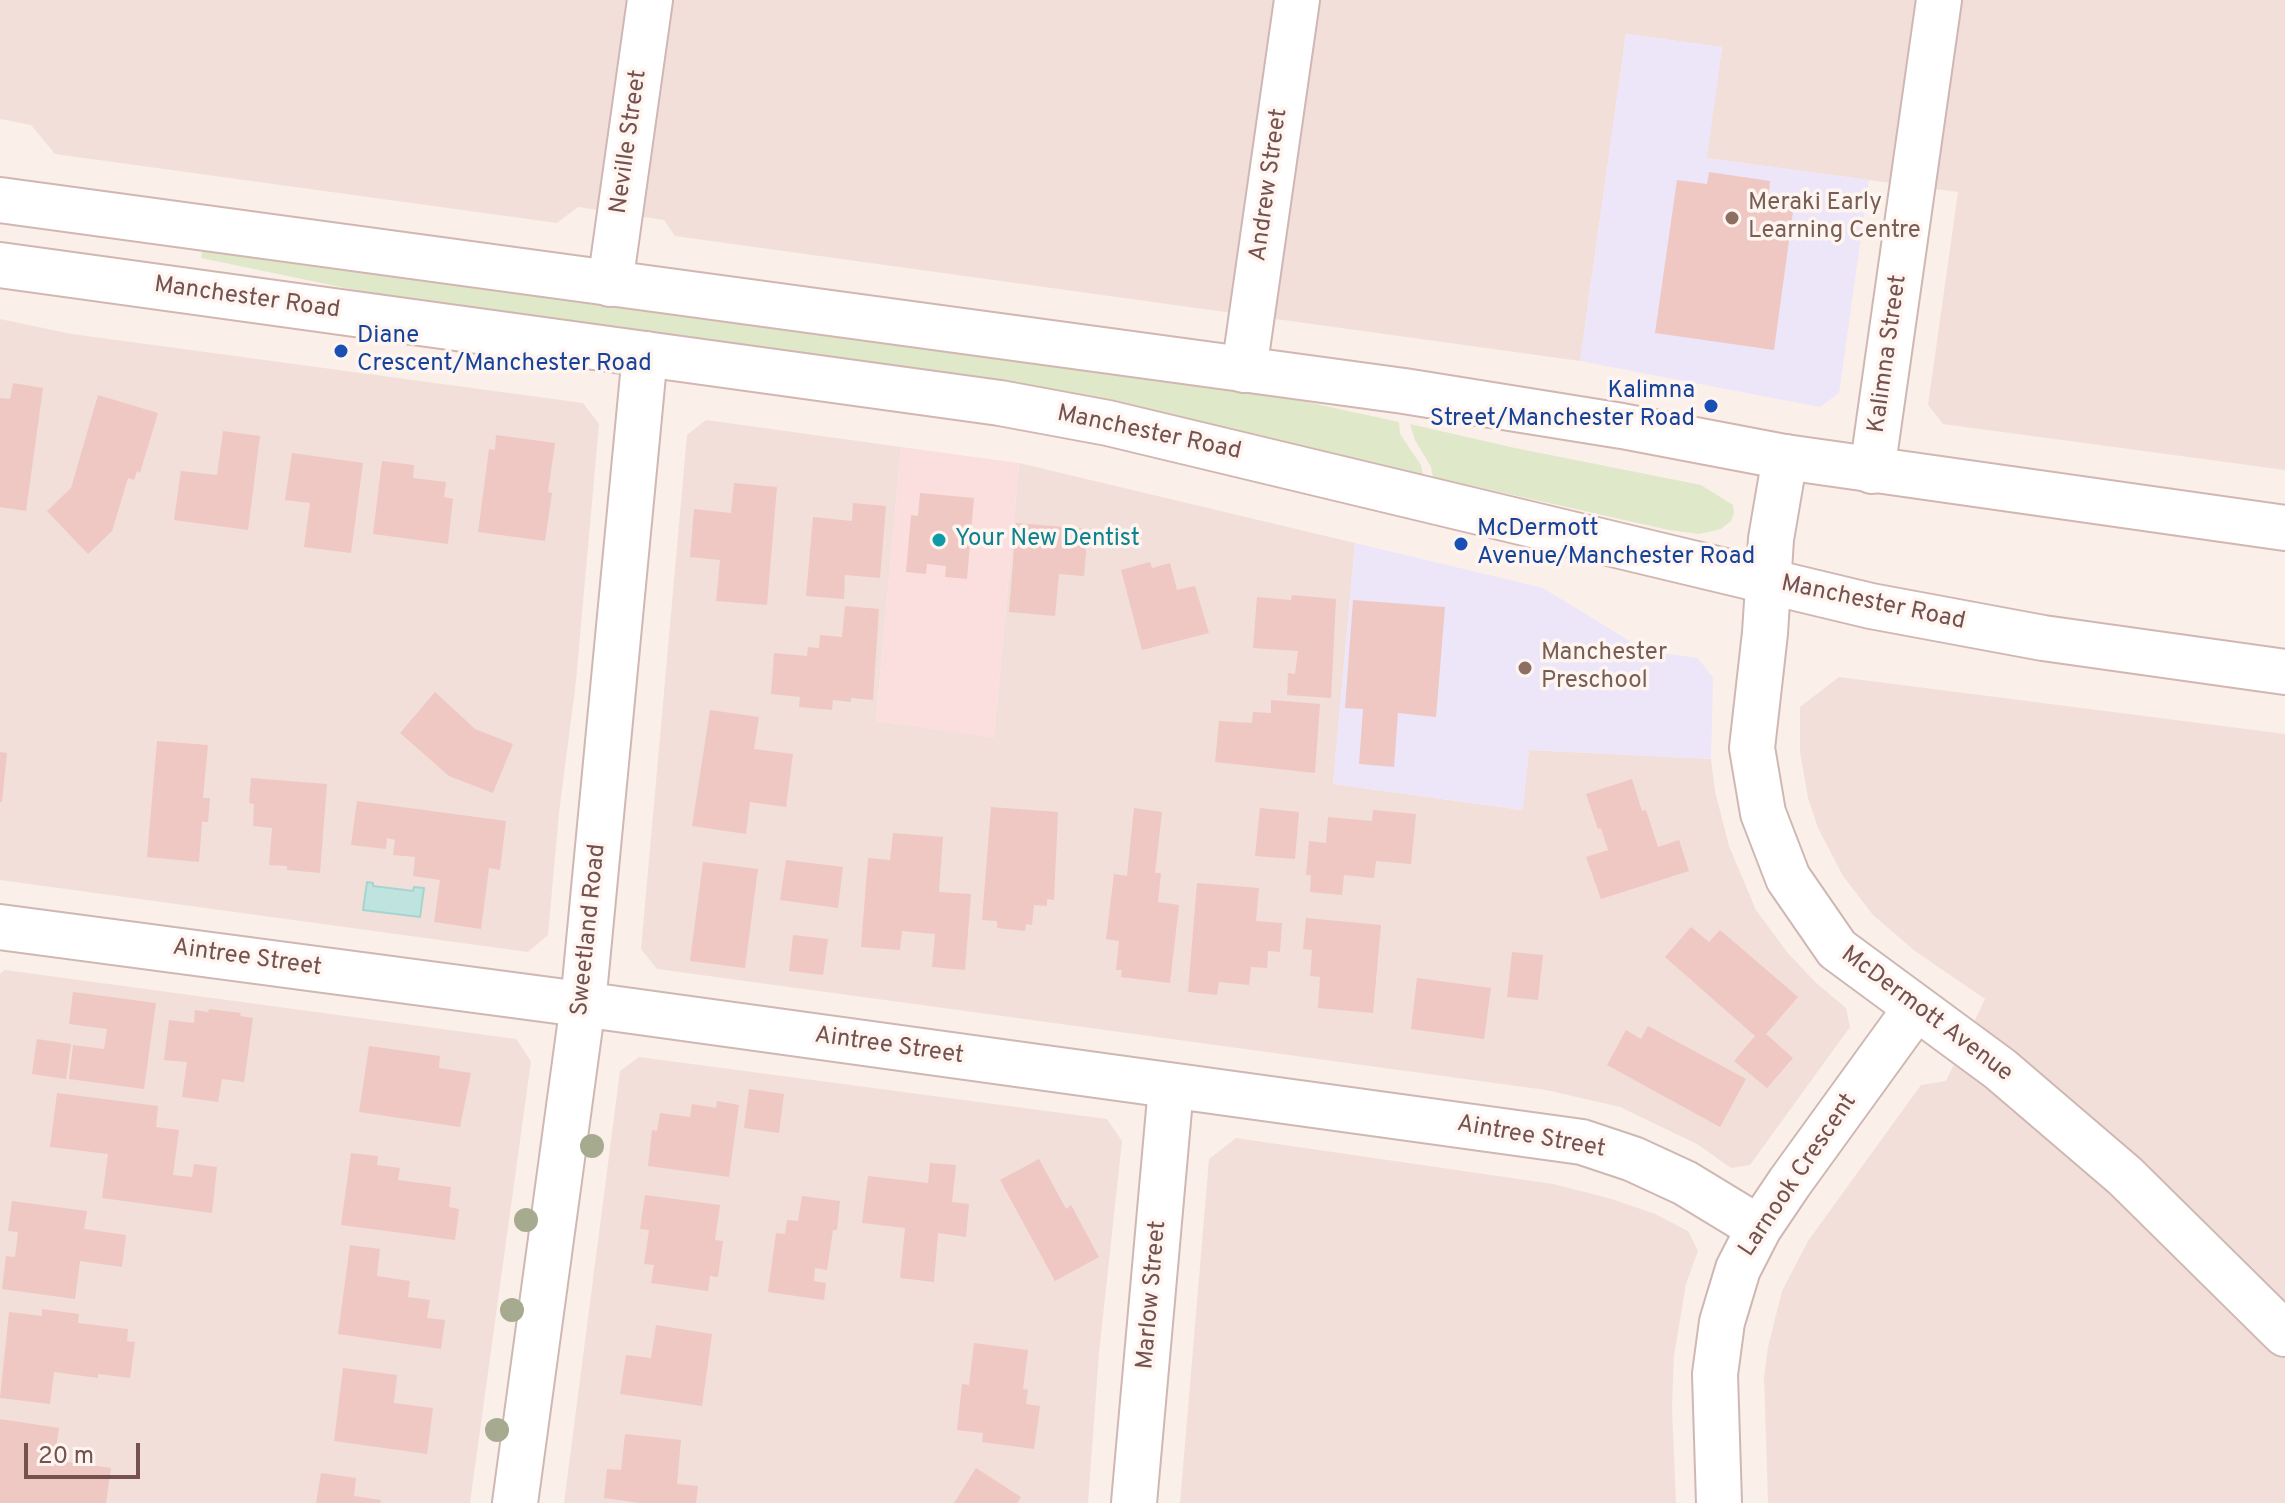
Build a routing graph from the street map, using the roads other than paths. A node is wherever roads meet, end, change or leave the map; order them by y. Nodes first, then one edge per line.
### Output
1 (650, 0) edge
2 (1297, 0) edge
3 (1939, 0) edge
4 (0, 200) edge
5 (0, 265) edge
6 (610, 284) junction
7 (645, 354) junction
8 (1244, 370) junction
9 (1785, 457) junction
10 (1872, 471) junction
11 (2285, 528) edge
12 (1768, 583) junction
13 (2285, 672) edge
14 (0, 927) edge
15 (583, 1004) junction
16 (1916, 1008) junction
17 (1171, 1087) junction
18 (1759, 1228) junction
19 (2285, 1334) edge
20 (515, 1503) edge
21 (1134, 1503) edge
22 (1719, 1503) edge

1 - 6 street, Neville Street
2 - 8 street, Andrew Street
3 - 10 street, Kalimna Street
4 - 6 street
5 - 7 street, Manchester Road
6 - 8 street
7 - 12 street, Manchester Road
7 - 15 street, Sweetland Road
8 - 9 street
9 - 10 street
9 - 12 street, McDermott Avenue
10 - 11 street
12 - 13 street, Manchester Road
12 - 16 street, McDermott Avenue
14 - 15 street, Aintree Street
15 - 17 street, Aintree Street
15 - 20 street, Sweetland Road
16 - 18 street, Larnook Crescent
16 - 19 street, McDermott Avenue
17 - 18 street, Aintree Street
17 - 21 street, Marlow Street
18 - 22 street, Larnook Crescent

